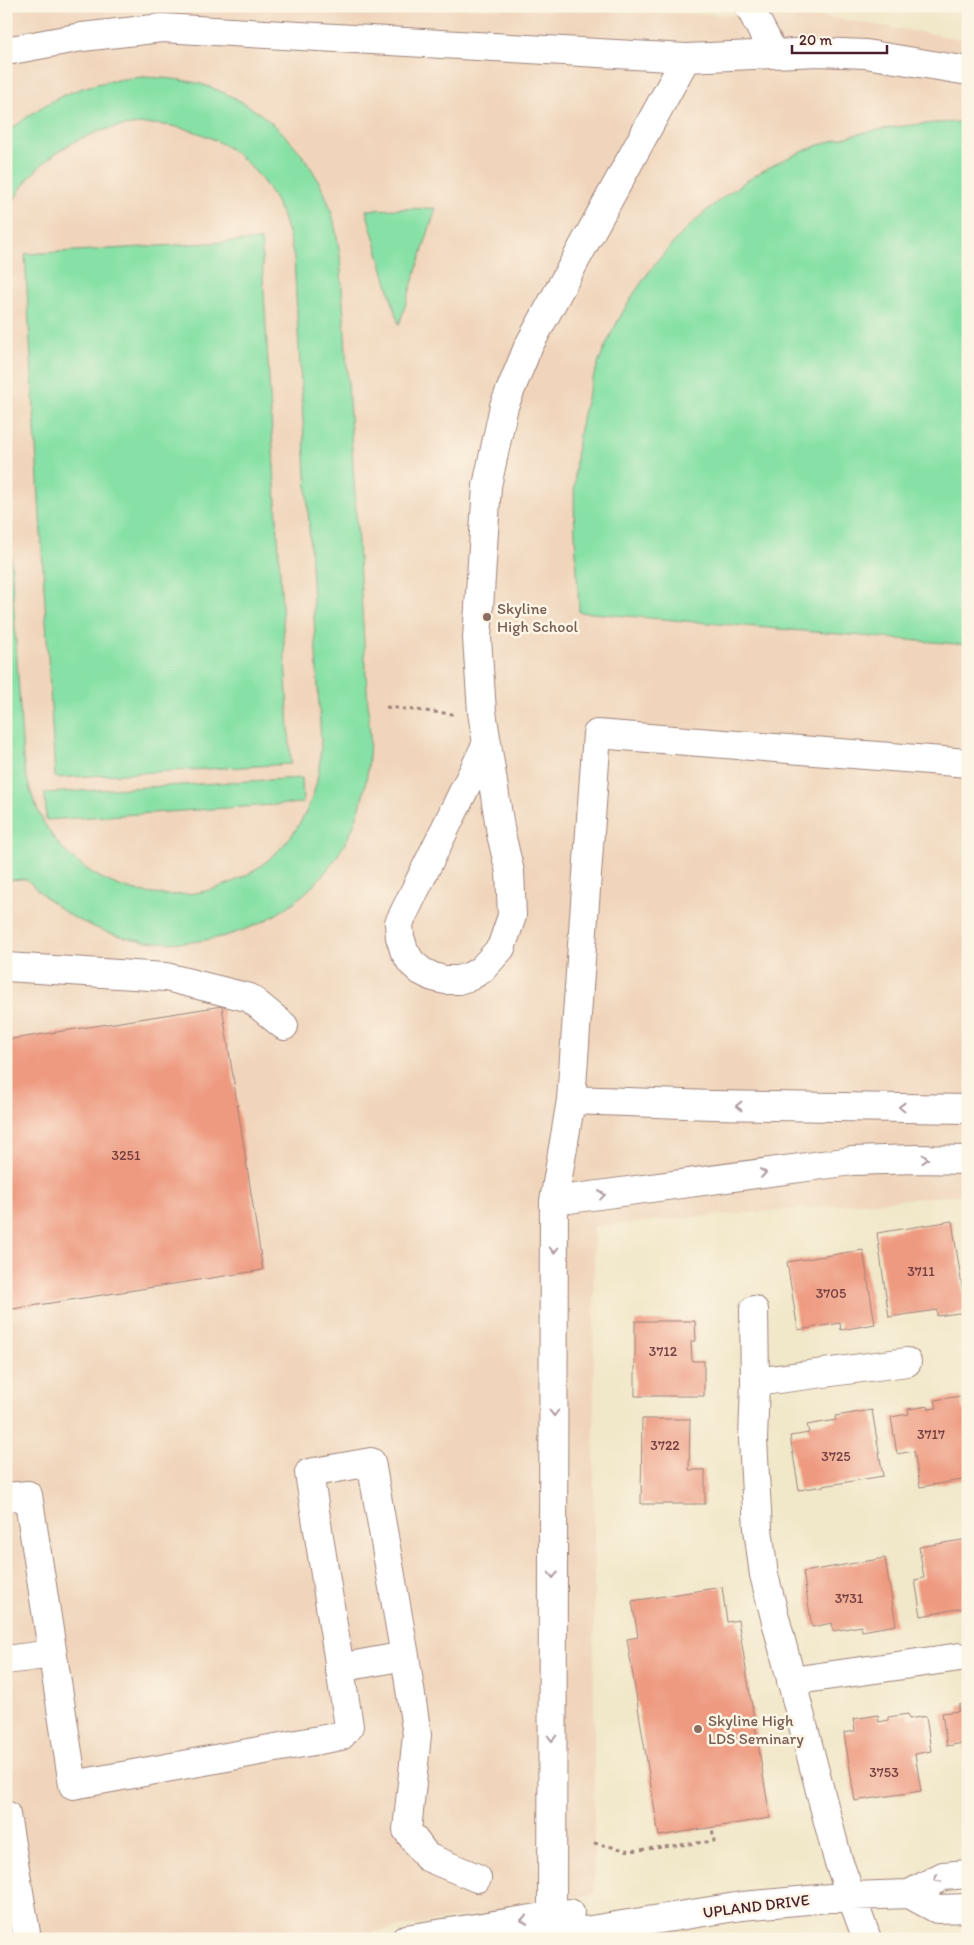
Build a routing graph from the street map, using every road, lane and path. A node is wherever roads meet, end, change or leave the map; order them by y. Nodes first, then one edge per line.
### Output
1 (749, 6) edge
2 (6, 51) edge
3 (774, 54) junction
4 (686, 58) junction
5 (968, 71) edge
6 (386, 707) dead end
7 (456, 714) dead end
8 (487, 743) junction
9 (968, 763) edge
10 (6, 967) edge
11 (284, 1026) dead end
12 (571, 1100) junction
13 (968, 1109) edge
14 (968, 1160) edge
15 (554, 1201) junction
16 (754, 1310) dead end
17 (907, 1362) dead end
18 (755, 1382) junction
19 (6, 1497) edge
20 (52, 1654) junction
21 (405, 1656) junction
22 (960, 1657) dead end
23 (6, 1660) edge
24 (340, 1668) junction
25 (791, 1681) junction
26 (6, 1815) edge
27 (712, 1828) dead end
28 (594, 1843) dead end
29 (968, 1874) edge
30 (477, 1878) dead end
31 (909, 1894) junction
32 (852, 1896) junction
33 (968, 1908) edge
34 (552, 1916) junction
35 (596, 1933) edge
36 (26, 1939) edge
37 (406, 1939) edge
38 (534, 1939) edge
39 (867, 1939) edge

1 - 3 street
2 - 4 street
3 - 4 street
3 - 5 street
4 - 8 street
6 - 7 path
8 - 8 street
9 - 12 street
10 - 11 street
13 -> 12 street
12 - 15 street
15 -> 14 street
15 -> 34 street
16 - 18 street
17 - 18 street
18 - 25 street
19 - 20 street
20 - 23 street
20 - 24 street
21 - 24 street
21 - 24 street
21 - 30 street
22 - 25 street
25 - 32 street
26 - 36 street
27 - 28 path
29 -> 31 street, UPLAND DRIVE
31 - 32 street, UPLAND DRIVE
31 - 33 street
32 - 35 street, UPLAND DRIVE
32 - 39 street
34 - 35 street
34 -> 37 street
35 - 38 street, UPLAND DRIVE

